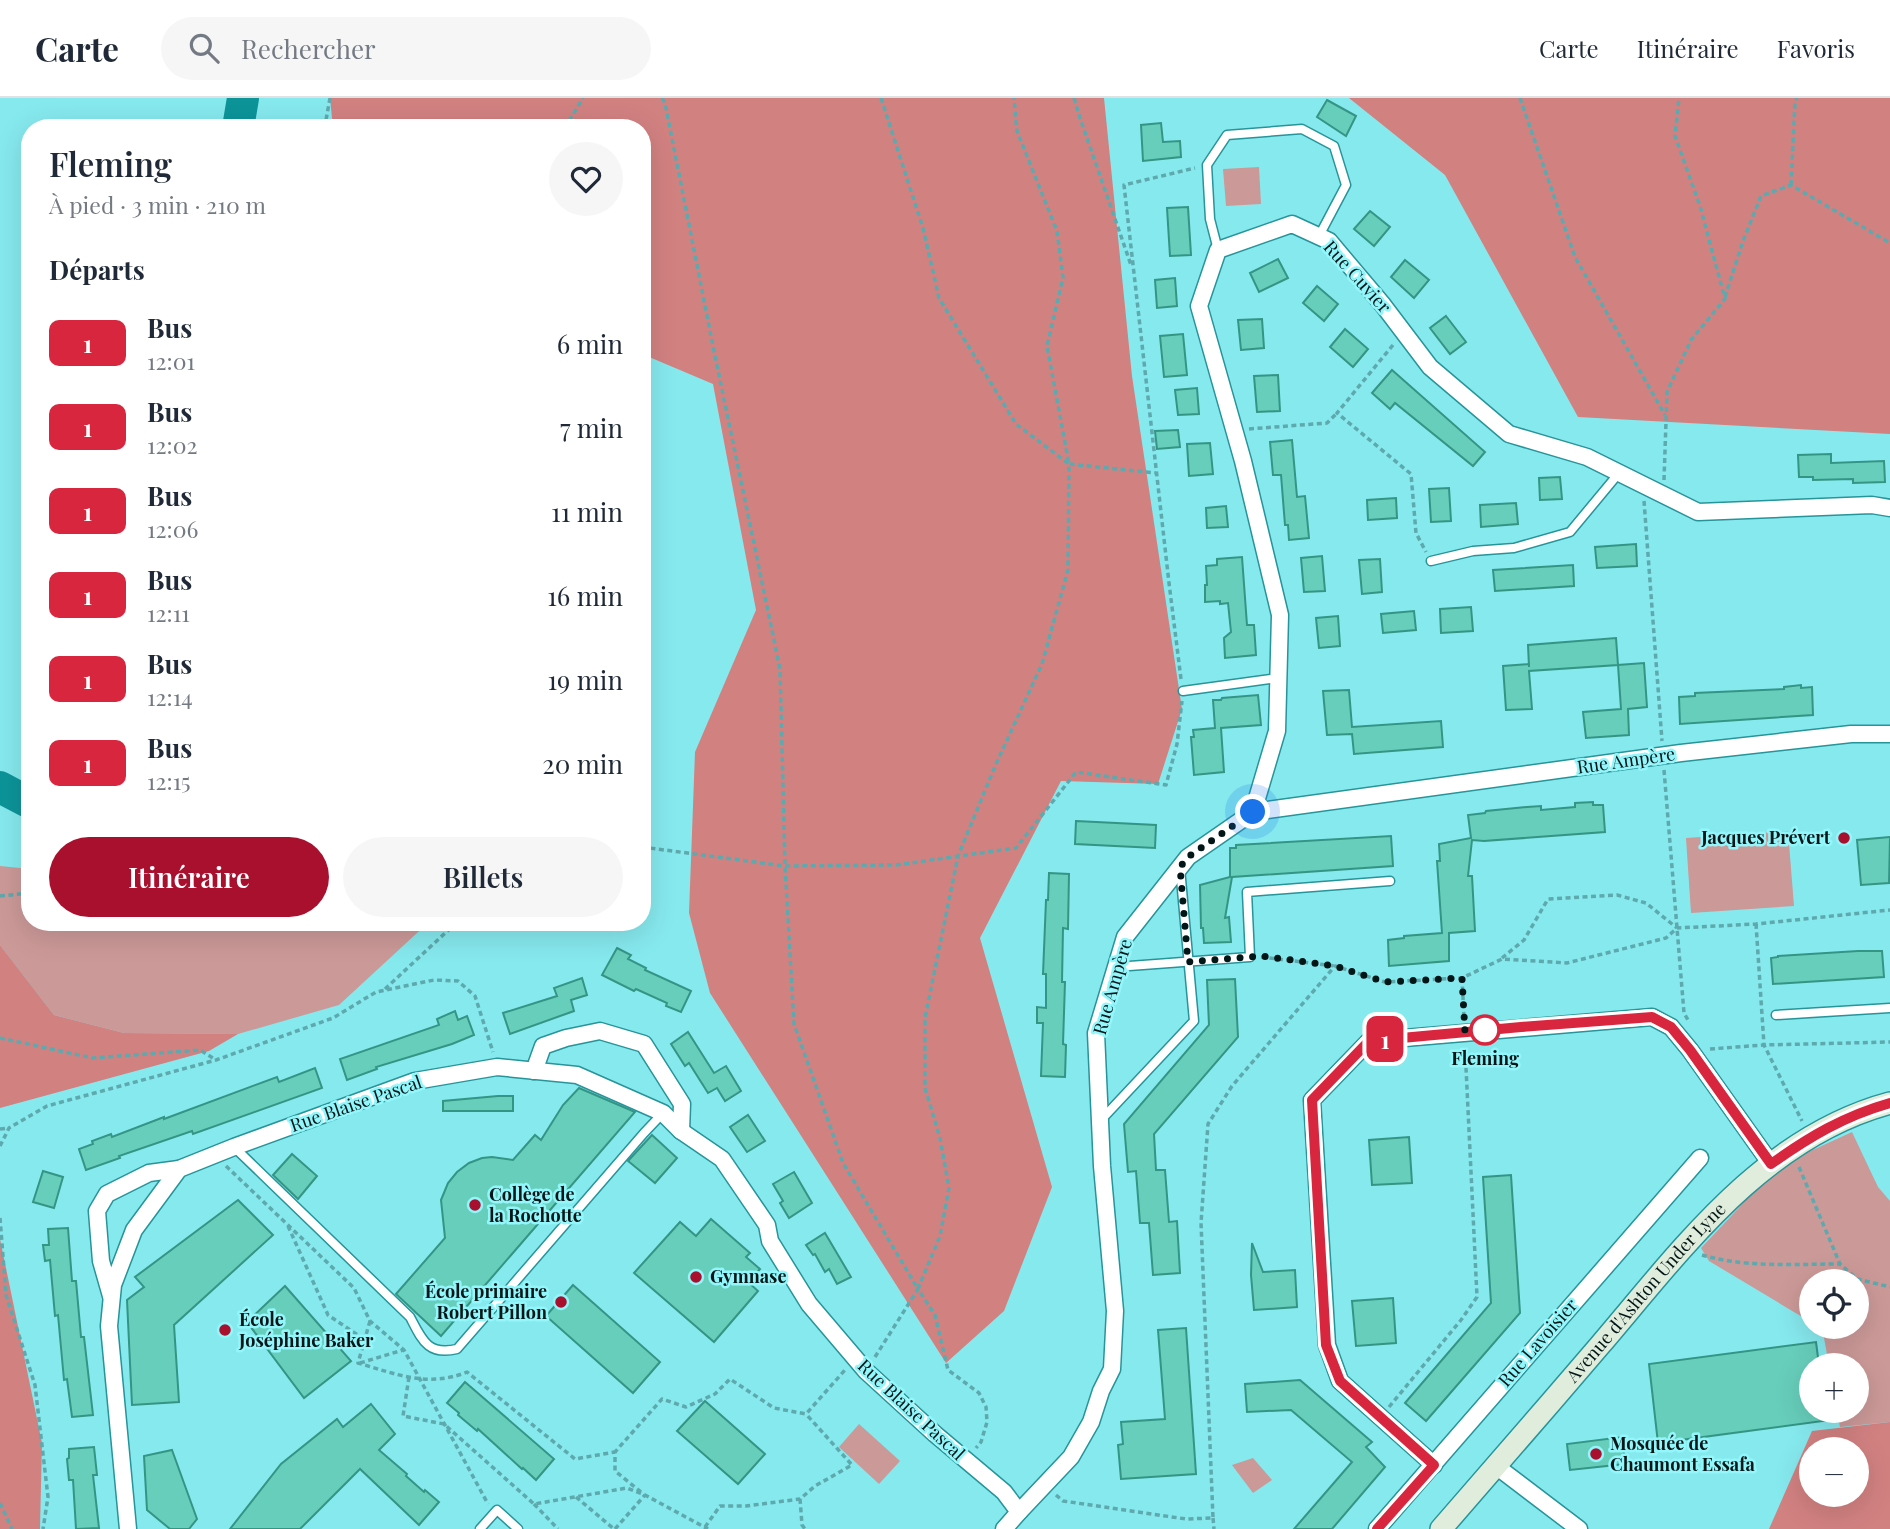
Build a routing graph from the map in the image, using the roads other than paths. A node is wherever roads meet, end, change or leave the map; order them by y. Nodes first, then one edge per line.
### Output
1 (1319, 236) junction
2 (1218, 250) junction
3 (1619, 473) junction
4 (1890, 508) edge
5 (1431, 561) road end
6 (1278, 678) junction
7 (1183, 691) road end
8 (1890, 734) edge
9 (1253, 812) junction
10 (1180, 867) junction
11 (1390, 881) dead end
12 (1188, 962) junction
13 (1116, 967) junction
14 (1890, 1009) edge
15 (1776, 1015) dead end
16 (534, 1071) junction
17 (1890, 1104) edge
18 (663, 1113) junction
19 (1100, 1121) junction
20 (681, 1130) junction
21 (234, 1147) junction
22 (1700, 1157) dead end
23 (1771, 1164) junction
24 (179, 1169) junction
25 (112, 1299) junction
26 (1434, 1465) junction
27 (1496, 1466) junction
28 (1019, 1512) junction
29 (128, 1529) edge
30 (480, 1529) edge
31 (518, 1529) edge
32 (1004, 1529) edge
33 (1377, 1529) edge
34 (1441, 1529) edge
35 (1578, 1529) edge

1 - 2 street, Rue Cuvier
1 - 2 lane
1 - 3 street, Rue Cuvier
2 - 6 street
3 - 4 street, Rue Cuvier
3 - 5 lane
6 - 7 lane
6 - 9 street
8 - 9 street, Rue Ampère
9 - 10 street, Rue Ampère
10 - 12 lane
10 - 13 street, Rue Ampère
11 - 12 lane
12 - 13 lane
12 - 19 lane
13 - 19 street, Rue Ampère
14 - 15 lane
16 - 18 street, Rue Blaise Pascal
16 - 20 street
16 - 21 street, Rue Blaise Pascal
17 - 23 street, Avenue d'Ashton Under Lyne
18 - 20 street, Rue Blaise Pascal
18 - 21 lane
19 - 28 street, Rue Ampère
20 - 28 street, Rue Blaise Pascal
21 - 24 street, Rue Blaise Pascal
22 - 26 street, Rue Lavoisier
23 - 26 street
23 - 27 street, Avenue d'Ashton Under Lyne
24 - 25 street
24 - 25 street, Rue Blaise Pascal
25 - 29 street
26 - 33 street, Rue Lavoisier
27 - 34 street, Avenue d'Ashton Under Lyne
27 - 35 street
28 - 32 street, Rue Ampère
30 - 31 lane

